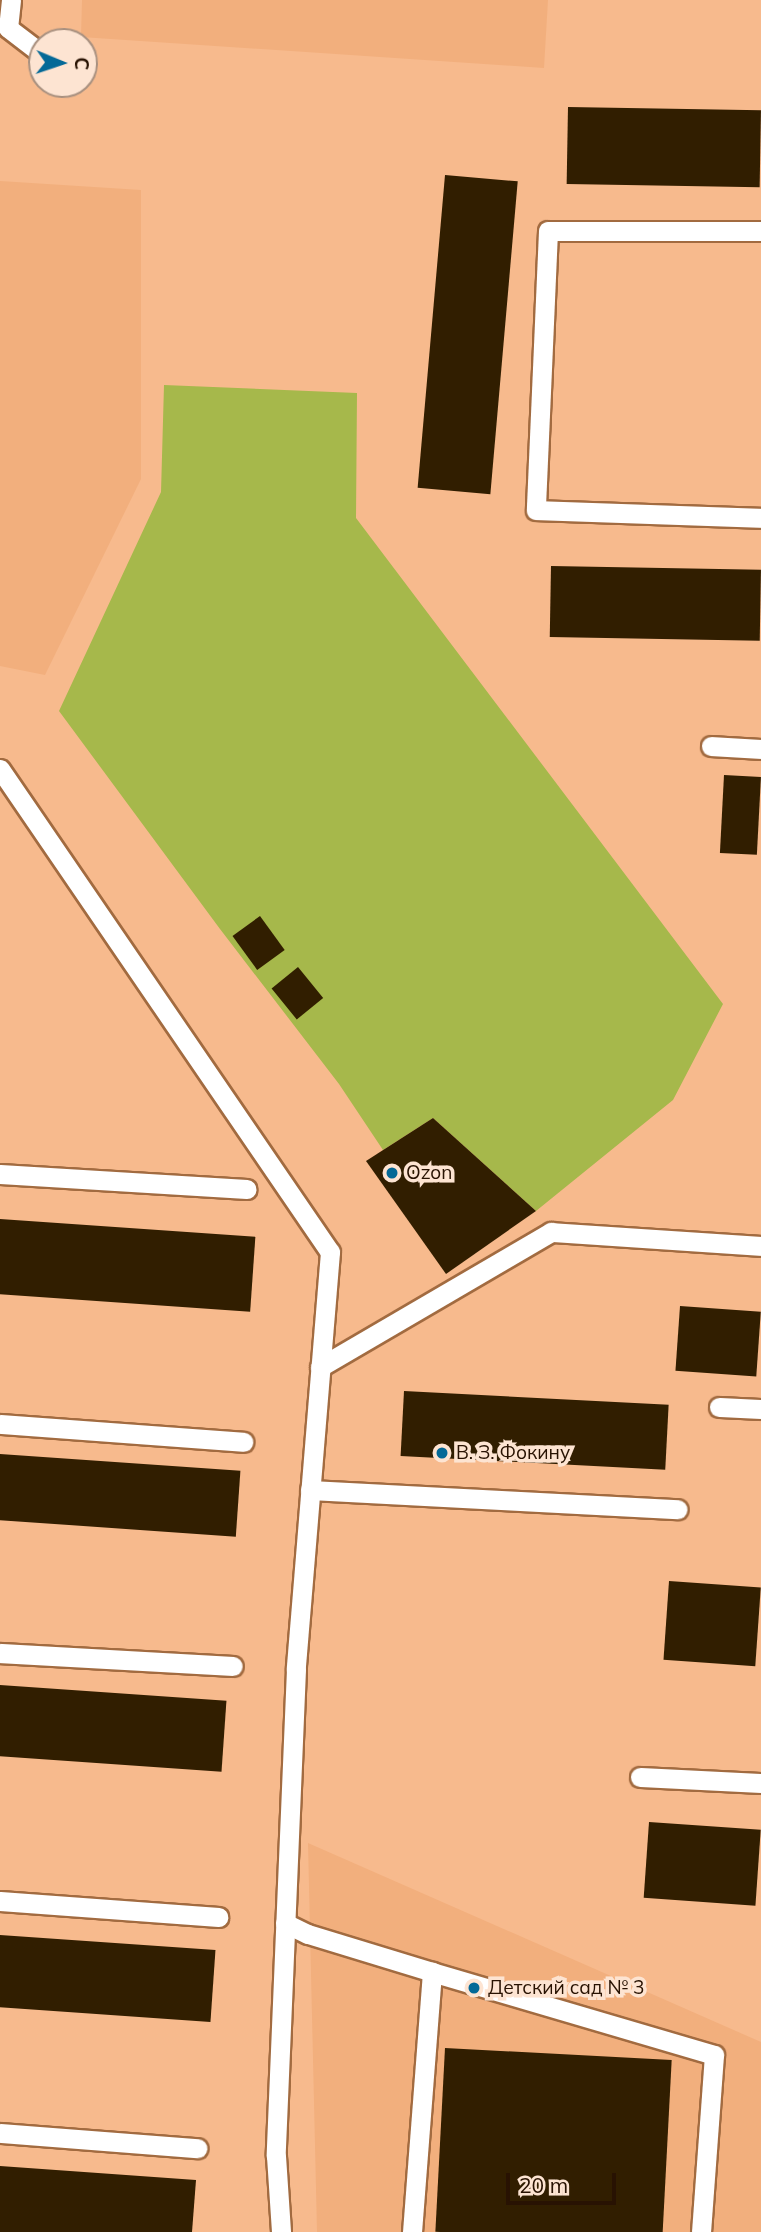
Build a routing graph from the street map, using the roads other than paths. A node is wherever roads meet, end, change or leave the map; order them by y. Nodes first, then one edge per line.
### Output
1 (7, 3) edge
2 (28, 43) edge
3 (761, 231) edge
4 (761, 517) edge
5 (711, 746) dead end
6 (761, 749) edge
7 (0, 769) edge
8 (0, 1174) edge
9 (247, 1189) dead end
10 (761, 1246) edge
11 (320, 1367) junction
12 (719, 1407) dead end
13 (761, 1409) edge
14 (0, 1424) edge
15 (243, 1442) dead end
16 (310, 1490) junction
17 (678, 1509) dead end
18 (0, 1653) edge
19 (233, 1666) dead end
20 (640, 1777) dead end
21 (761, 1783) edge
22 (0, 1901) edge
23 (218, 1917) dead end
24 (285, 1923) junction
25 (432, 1972) junction
26 (0, 2133) edge
27 (197, 2148) dead end
28 (281, 2232) edge
29 (412, 2232) edge
30 (701, 2232) edge

1 - 2 lane
3 - 4 lane
5 - 6 lane
7 - 11 lane
8 - 9 lane
10 - 11 lane
11 - 16 lane
12 - 13 lane
14 - 15 lane
16 - 17 lane
16 - 24 lane
18 - 19 lane
20 - 21 lane
22 - 23 lane
24 - 25 lane
24 - 28 lane
25 - 29 lane
25 - 30 lane
26 - 27 lane

